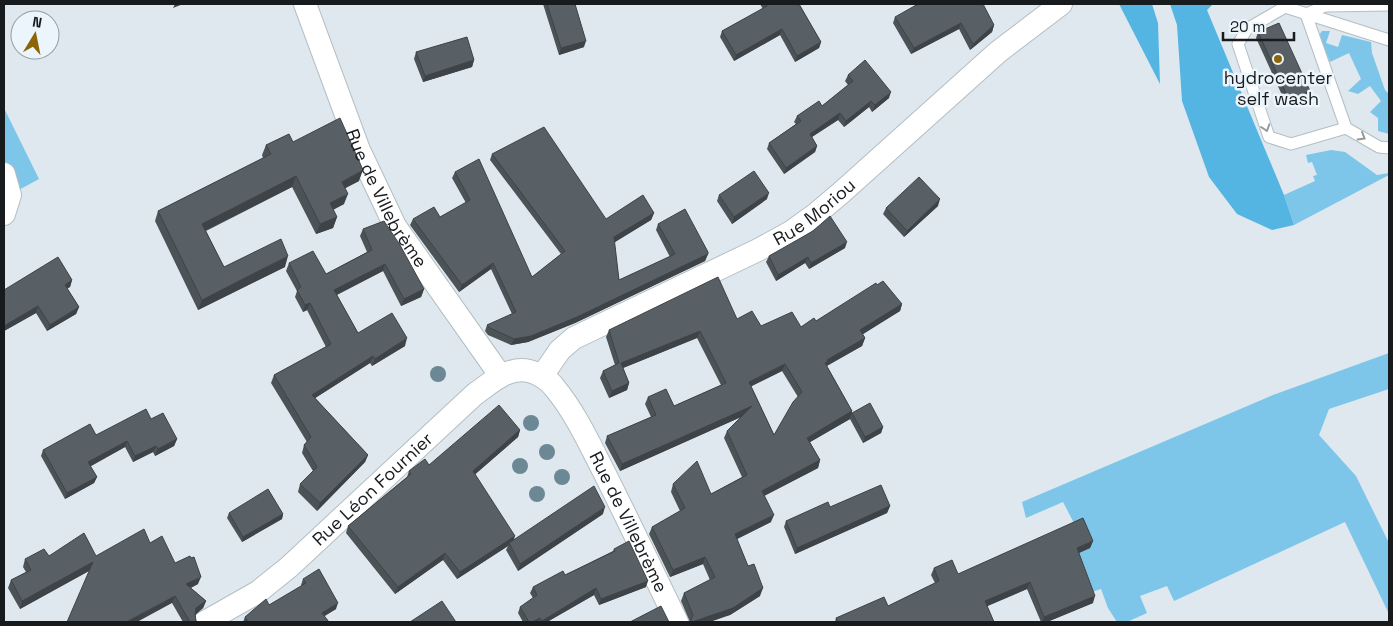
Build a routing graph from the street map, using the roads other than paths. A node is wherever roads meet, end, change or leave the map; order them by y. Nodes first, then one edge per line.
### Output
1 (305, 4) edge
2 (1061, 4) edge
3 (1389, 5) edge
4 (1286, 6) edge
5 (1304, 9) edge
6 (1389, 40) edge
7 (1346, 128) junction
8 (1389, 148) edge
9 (4, 174) edge
10 (4, 214) edge
11 (500, 376) junction
12 (542, 376) junction
13 (205, 622) edge
14 (677, 622) edge

1 - 11 street, Rue de Villebrème
2 - 12 street, Rue Moriou
3 - 5 lane
4 - 5 lane
4 -> 7 lane
5 - 6 lane
5 - 7 lane
7 -> 8 lane
9 - 10 street
11 - 12 street, Rue Léon Fournier
11 - 13 street, Rue Léon Fournier
12 - 14 street, Rue de Villebrème

